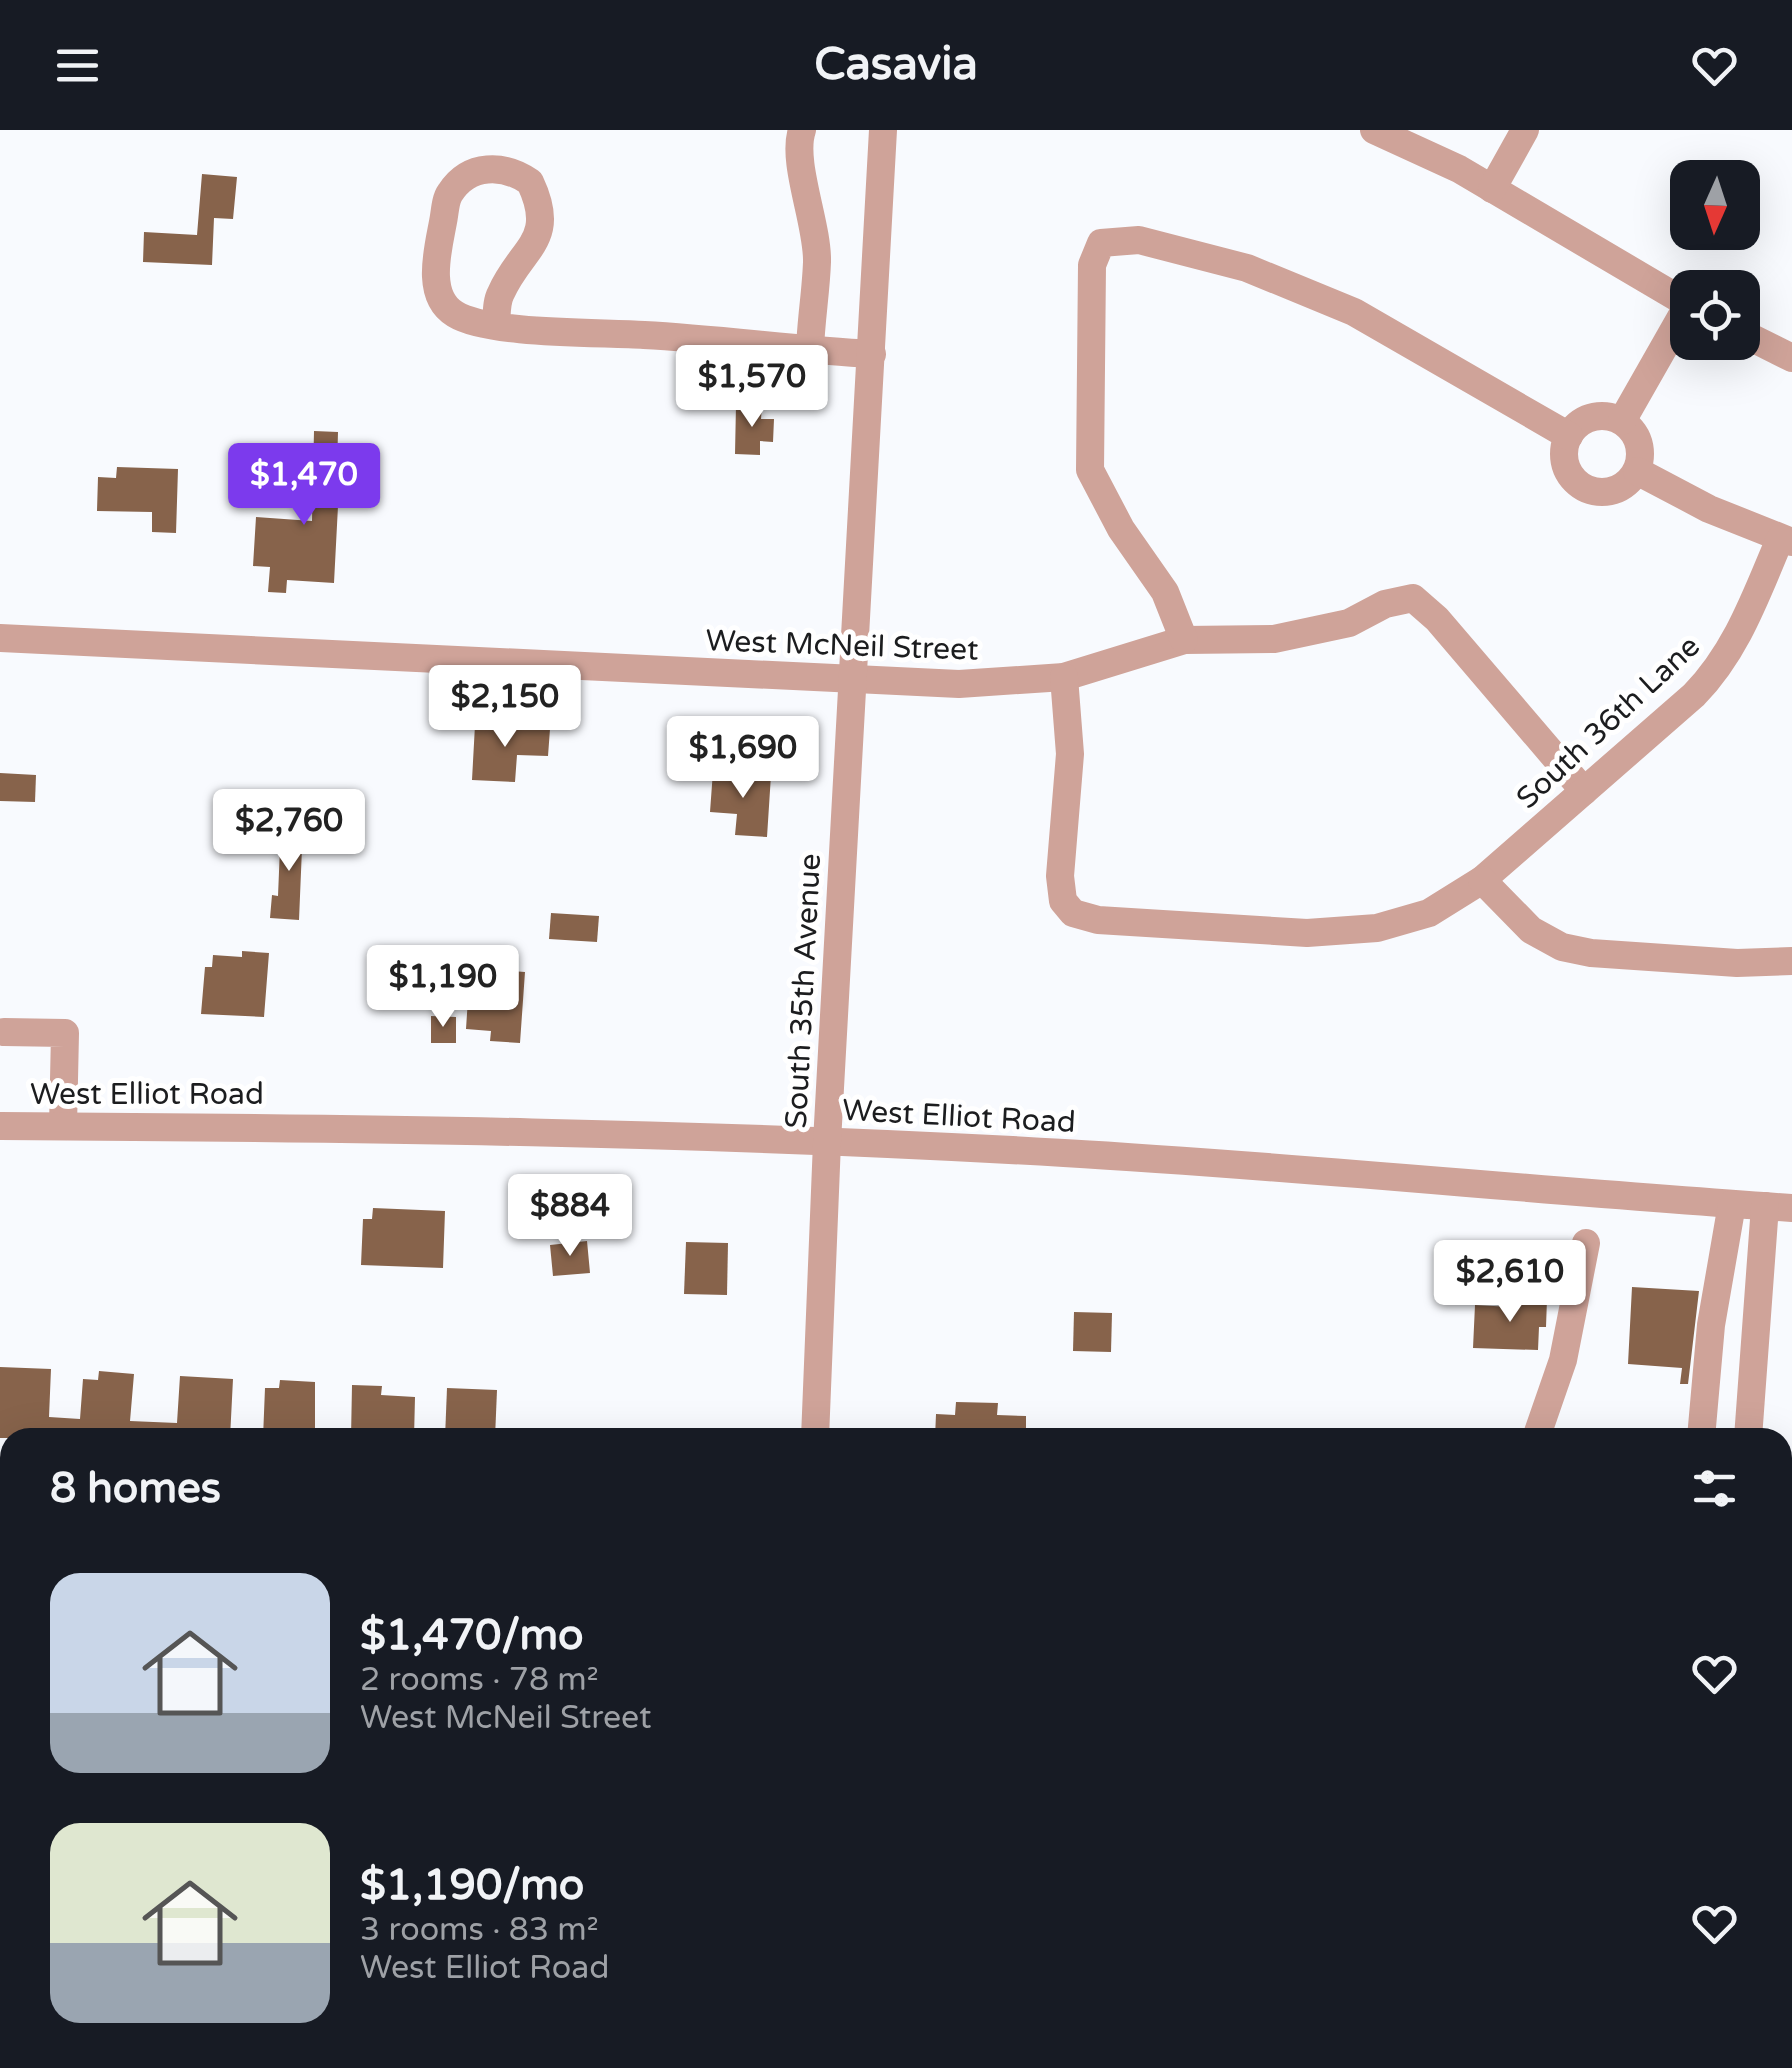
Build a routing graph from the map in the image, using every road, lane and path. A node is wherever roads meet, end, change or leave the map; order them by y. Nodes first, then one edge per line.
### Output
1 (802, 130) edge
2 (883, 130) edge
3 (1374, 130) edge
4 (1525, 130) edge
5 (1492, 188) junction
6 (1670, 294) edge
7 (496, 325) junction
8 (1670, 337) edge
9 (1760, 342) edge
10 (810, 349) junction
11 (872, 354) junction
12 (1792, 358) edge
13 (1622, 421) junction
14 (1569, 436) junction
15 (1637, 471) junction
16 (1786, 541) edge
17 (0, 638) edge
18 (1184, 640) junction
19 (1064, 676) junction
20 (854, 681) junction
21 (1584, 790) junction
22 (1482, 880) junction
23 (1792, 961) edge
24 (4, 1032) dead end
25 (0, 1126) edge
26 (63, 1126) junction
27 (827, 1142) junction
28 (1732, 1204) junction
29 (1778, 1207) edge
30 (1586, 1243) dead end
31 (815, 1428) edge
32 (1539, 1428) edge
33 (1703, 1428) edge
34 (1749, 1428) edge

1 - 10 street
2 - 11 street, South 35th Avenue
3 - 5 street
4 - 5 street
5 - 6 street
7 - 7 street
7 - 10 street
8 - 13 street
9 - 12 street
10 - 11 street
11 - 20 street, South 35th Avenue
13 - 14 street
13 - 15 street
14 - 15 street
14 - 18 street
15 - 16 street
16 - 21 street, South 36th Lane
17 - 20 street, West McNeil Street
18 - 19 street, West McNeil Street
18 - 21 street, West McNeil Street
19 - 20 street, West McNeil Street
19 - 22 street, South 36th Lane
20 - 27 street, South 35th Avenue
21 - 22 street, South 36th Lane
22 - 23 street
24 - 26 street
25 - 26 street, West Elliot Road
26 - 27 street, West Elliot Road
27 - 28 street, West Elliot Road
27 - 31 street, South 35th Avenue
28 - 29 street, West Elliot Road
28 - 33 street
29 - 34 street
30 - 32 street

